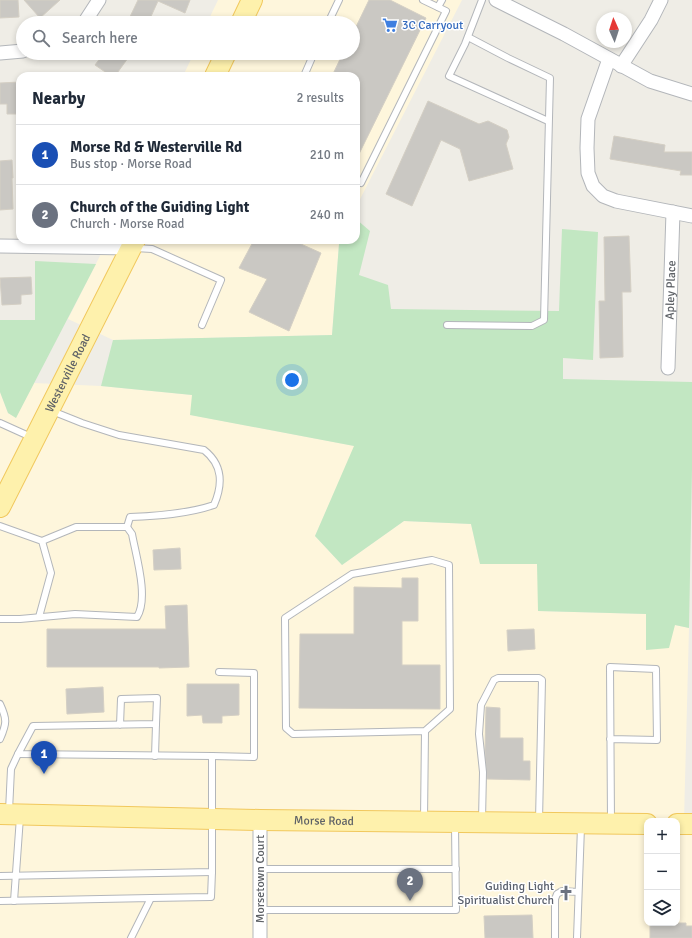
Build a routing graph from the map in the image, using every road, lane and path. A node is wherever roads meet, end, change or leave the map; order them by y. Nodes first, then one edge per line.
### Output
1 (98, 0) edge
2 (252, 0) edge
3 (339, 0) edge
4 (423, 0) edge
5 (442, 0) edge
6 (482, 0) edge
7 (496, 0) edge
8 (661, 0) edge
9 (438, 7) junction
10 (88, 16) edge
11 (244, 16) edge
12 (331, 16) edge
13 (468, 37) junction
14 (16, 52) edge
15 (0, 53) edge
16 (609, 59) junction
17 (223, 60) edge
18 (311, 60) edge
19 (621, 66) junction
20 (217, 72) edge
21 (306, 72) edge
22 (692, 94) edge
23 (548, 121) junction
24 (361, 183) dead end
25 (673, 212) junction
26 (692, 216) edge
27 (133, 244) edge
28 (0, 246) edge
29 (202, 324) dead end
30 (447, 325) dead end
31 (668, 368) dead end
32 (49, 410) junction
33 (0, 423) edge
34 (34, 439) junction
35 (0, 507) edge
36 (0, 526) edge
37 (127, 528) junction
38 (42, 541) junction
39 (39, 617) junction
40 (0, 619) edge
41 (219, 672) dead end
42 (0, 704) edge
43 (156, 724) junction
44 (120, 725) junction
45 (425, 731) junction
46 (0, 739) edge
47 (610, 739) junction
48 (18, 754) junction
49 (155, 756) junction
50 (212, 756) junction
51 (10, 814) edge
52 (212, 818) junction
53 (260, 820) junction
54 (424, 821) junction
55 (455, 822) junction
56 (482, 822) junction
57 (539, 822) junction
58 (581, 823) junction
59 (611, 823) junction
60 (644, 824) edge
61 (680, 824) edge
62 (692, 824) edge
63 (260, 869) junction
64 (456, 869) junction
65 (212, 872) junction
66 (16, 875) junction
67 (0, 876) edge
68 (578, 892) junction
69 (151, 898) junction
70 (0, 901) edge
71 (14, 901) junction
72 (260, 910) junction
73 (131, 938) edge
74 (260, 938) edge
75 (555, 938) edge
76 (577, 938) edge

1 - 10 street
2 - 11 main road
3 - 12 lane
4 - 9 lane
5 - 9 lane
6 - 13 lane
7 - 16 street
8 - 19 street
9 - 24 lane
13 - 23 lane
13 - 23 lane
14 - 15 street
16 - 19 street
16 - 25 street
17 - 20 main road
18 - 21 lane
19 - 22 street
23 - 30 lane
25 - 26 street
25 - 31 street, Apley Place
27 - 28 street
27 - 29 lane
27 - 32 main road, Westerville Road
32 - 34 main road, Westerville Road
32 - 37 lane
33 - 34 lane
34 - 35 main road, Westerville Road
36 - 38 lane
37 - 38 lane
37 - 39 lane
38 - 39 lane
39 - 40 lane
41 - 50 lane
42 - 46 lane
43 - 44 lane
43 - 44 lane
43 - 49 lane
44 - 48 lane
45 - 45 lane
45 - 54 lane
47 - 47 lane
47 - 59 lane
48 - 49 lane
48 - 51 lane
49 - 50 lane
50 - 52 lane
51 - 52 main road, Morse Road
51 - 66 lane
52 - 53 main road, Morse Road
52 - 65 lane
53 - 54 main road, Morse Road
53 - 63 street, Morsetown Court
54 - 55 main road, Morse Road
55 - 56 main road, Morse Road
55 - 64 lane
56 - 57 main road, Morse Road
56 - 57 lane
57 - 58 main road, Morse Road
58 - 59 main road, Morse Road
58 - 68 lane
59 - 60 main road, Morse Road
61 - 62 main road
63 - 64 lane
63 - 72 street, Morsetown Court
64 - 72 lane
65 - 66 lane
65 - 69 lane
66 - 67 lane
66 - 71 lane
68 - 75 lane
68 - 76 lane
69 - 71 lane
69 - 73 lane
70 - 71 lane
72 - 74 street, Morsetown Court

